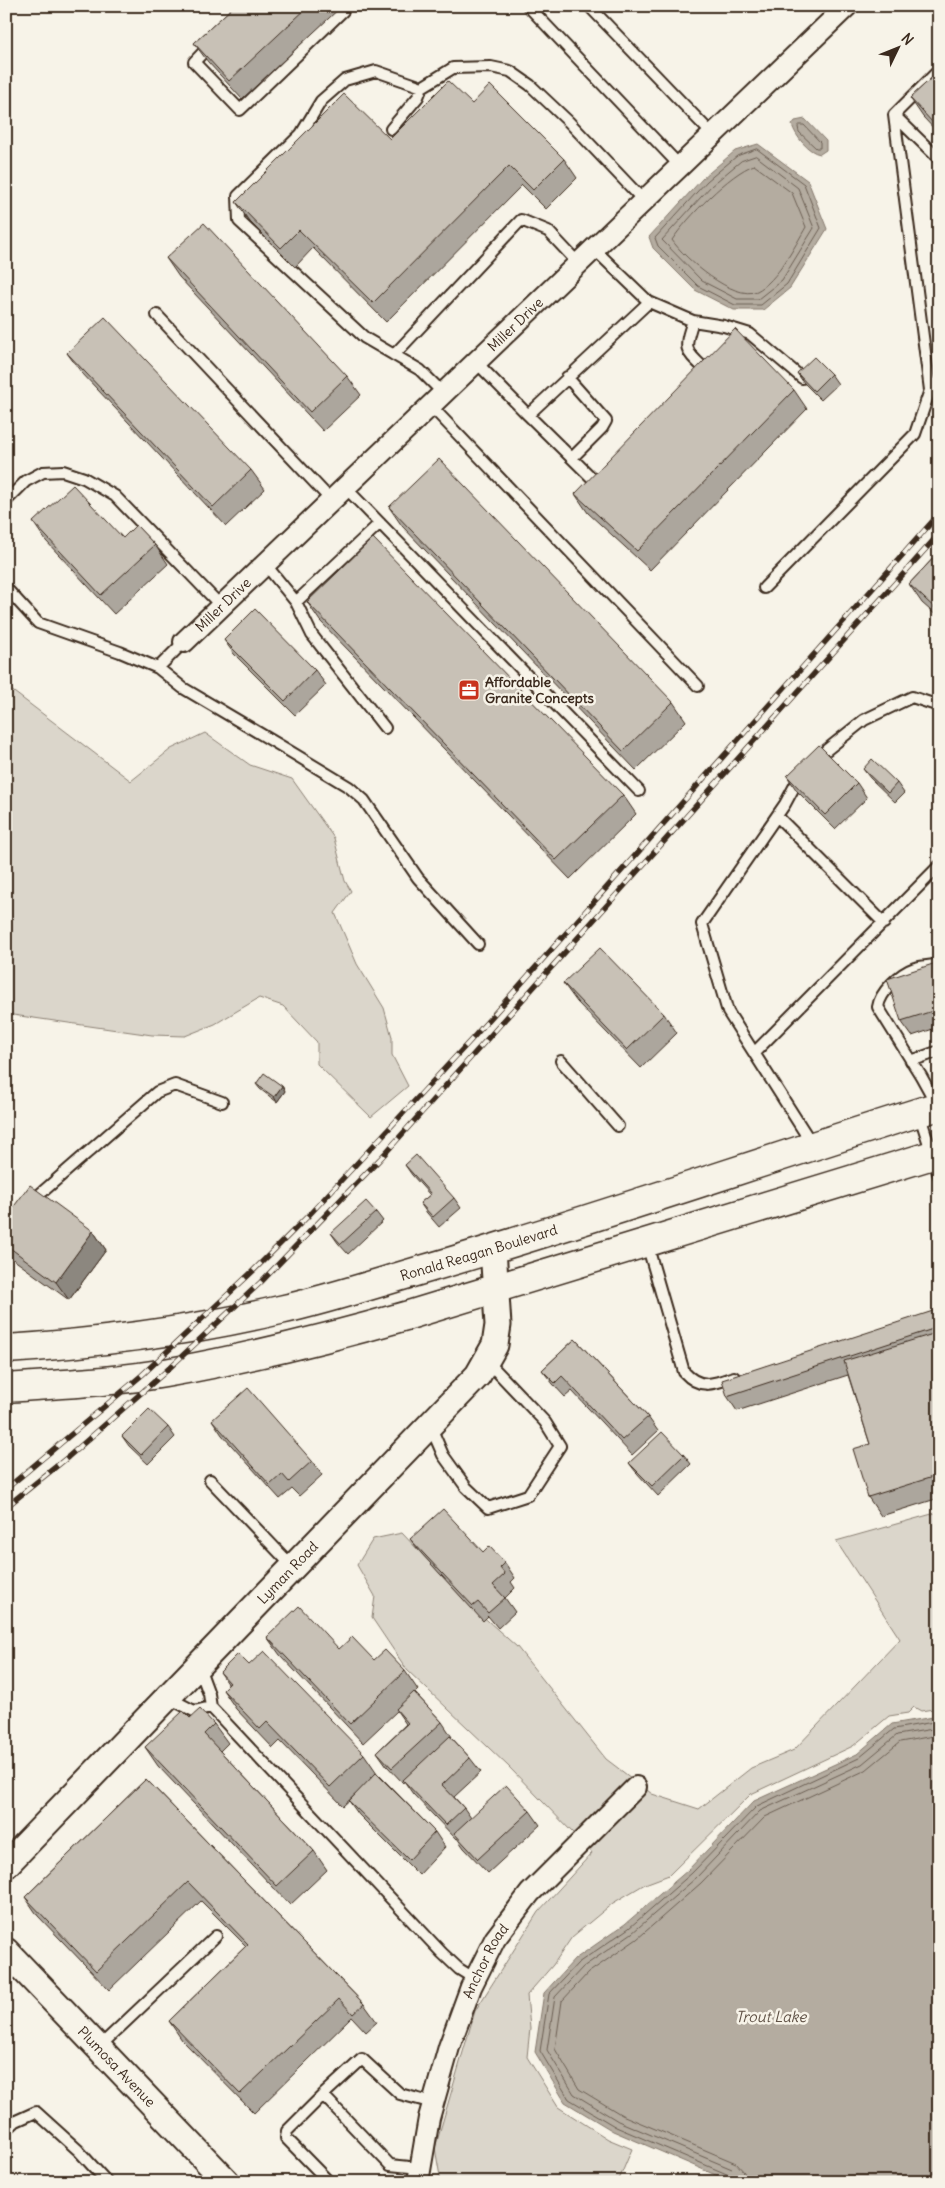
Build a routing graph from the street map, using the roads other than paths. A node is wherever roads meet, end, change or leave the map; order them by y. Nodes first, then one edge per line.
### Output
1 (528, 6) edge
2 (589, 6) edge
3 (847, 6) edge
4 (342, 11) dead end
5 (220, 34) edge
6 (939, 70) edge
7 (422, 87) junction
8 (894, 115) junction
9 (391, 129) dead end
10 (713, 135) junction
11 (939, 159) edge
12 (680, 166) junction
13 (644, 201) junction
14 (594, 249) junction
15 (579, 264) junction
16 (649, 302) junction
17 (157, 315) dead end
18 (693, 321) junction
19 (394, 355) junction
20 (476, 362) junction
21 (711, 376) edge
22 (567, 377) junction
23 (802, 378) edge
24 (939, 381) edge
25 (930, 390) junction
26 (437, 399) junction
27 (528, 415) junction
28 (572, 458) junction
29 (593, 479) edge
30 (338, 494) junction
31 (6, 501) edge
32 (380, 523) junction
33 (265, 564) junction
34 (6, 588) edge
35 (764, 588) dead end
36 (296, 602) junction
37 (221, 606) junction
38 (184, 642) joint
39 (158, 668) junction
40 (698, 686) dead end
41 (939, 706) edge
42 (385, 728) dead end
43 (639, 791) dead end
44 (777, 816) junction
45 (939, 866) edge
46 (884, 923) junction
47 (478, 944) dead end
48 (939, 964) edge
49 (939, 1051) edge
50 (755, 1052) junction
51 (911, 1060) junction
52 (560, 1061) dead end
53 (222, 1102) dead end
54 (932, 1108) edge
55 (618, 1126) dead end
56 (812, 1145) junction
57 (936, 1161) edge
58 (21, 1210) edge
59 (646, 1241) junction
60 (493, 1249) junction
61 (496, 1288) junction
62 (6, 1349) edge
63 (486, 1361) junction
64 (742, 1375) edge
65 (6, 1388) edge
66 (430, 1425) junction
67 (210, 1480) dead end
68 (294, 1567) junction
69 (199, 1666) junction
70 (169, 1698) junction
71 (211, 1707) junction
72 (636, 1787) dead end
73 (6, 1865) edge
74 (216, 1936) dead end
75 (6, 1951) edge
76 (475, 1979) junction
77 (98, 2047) junction
78 (323, 2095) junction
79 (433, 2103) junction
80 (6, 2130) edge
81 (419, 2175) edge
82 (107, 2182) edge
83 (227, 2182) edge
84 (329, 2182) edge

1 - 12 lane
2 - 10 lane
3 - 10 street, Miller Drive
4 - 5 lane
6 - 8 lane
7 - 9 lane
7 - 13 lane
7 - 19 lane
8 - 11 lane
8 - 25 lane
10 - 12 street, Miller Drive
12 - 13 street, Miller Drive
13 - 14 street, Miller Drive
14 - 15 street, Miller Drive
14 - 16 lane
15 - 19 lane
15 - 20 street, Miller Drive
16 - 18 lane
16 - 22 lane
17 - 30 lane
18 - 21 lane
18 - 23 lane
19 - 26 lane
20 - 26 street, Miller Drive
20 - 27 lane
22 - 27 lane
22 - 28 lane
24 - 25 lane
25 - 35 lane
26 - 30 street, Miller Drive
26 - 40 lane
27 - 28 lane
28 - 29 lane
30 - 32 lane
30 - 33 street, Miller Drive
31 - 37 lane
32 - 36 lane
32 - 43 lane
33 - 36 lane
33 - 37 street, Miller Drive
34 - 39 lane
36 - 42 lane
37 - 38 street, Miller Drive
38 - 39 lane
39 - 47 lane
41 - 44 lane
44 - 46 lane
44 - 50 lane
45 - 46 lane
46 - 50 lane
48 - 51 lane
49 - 51 lane
50 - 56 lane
51 - 54 lane
52 - 55 lane
53 - 58 lane
54 - 56 main road, Ronald Reagan Boulevard
54 - 57 lane
56 - 60 main road, Ronald Reagan Boulevard
57 - 59 main road
59 - 61 main road
59 - 64 lane
60 - 61 street, Lyman Road
60 - 62 main road, Ronald Reagan Boulevard
61 - 63 street, Lyman Road
61 - 65 main road
63 - 66 street, Lyman Road
63 - 66 lane
66 - 68 street, Lyman Road
67 - 68 lane
68 - 69 street, Lyman Road
69 - 70 street, Lyman Road
69 - 71 lane
70 - 71 lane
70 - 73 street, Lyman Road
71 - 76 lane
72 - 76 street, Anchor Road
74 - 77 lane
75 - 77 street, Plumosa Avenue
76 - 79 street, Anchor Road
77 - 83 street, Plumosa Avenue
78 - 79 lane
78 - 81 lane
78 - 84 lane
79 - 81 street, Anchor Road
80 - 82 lane

